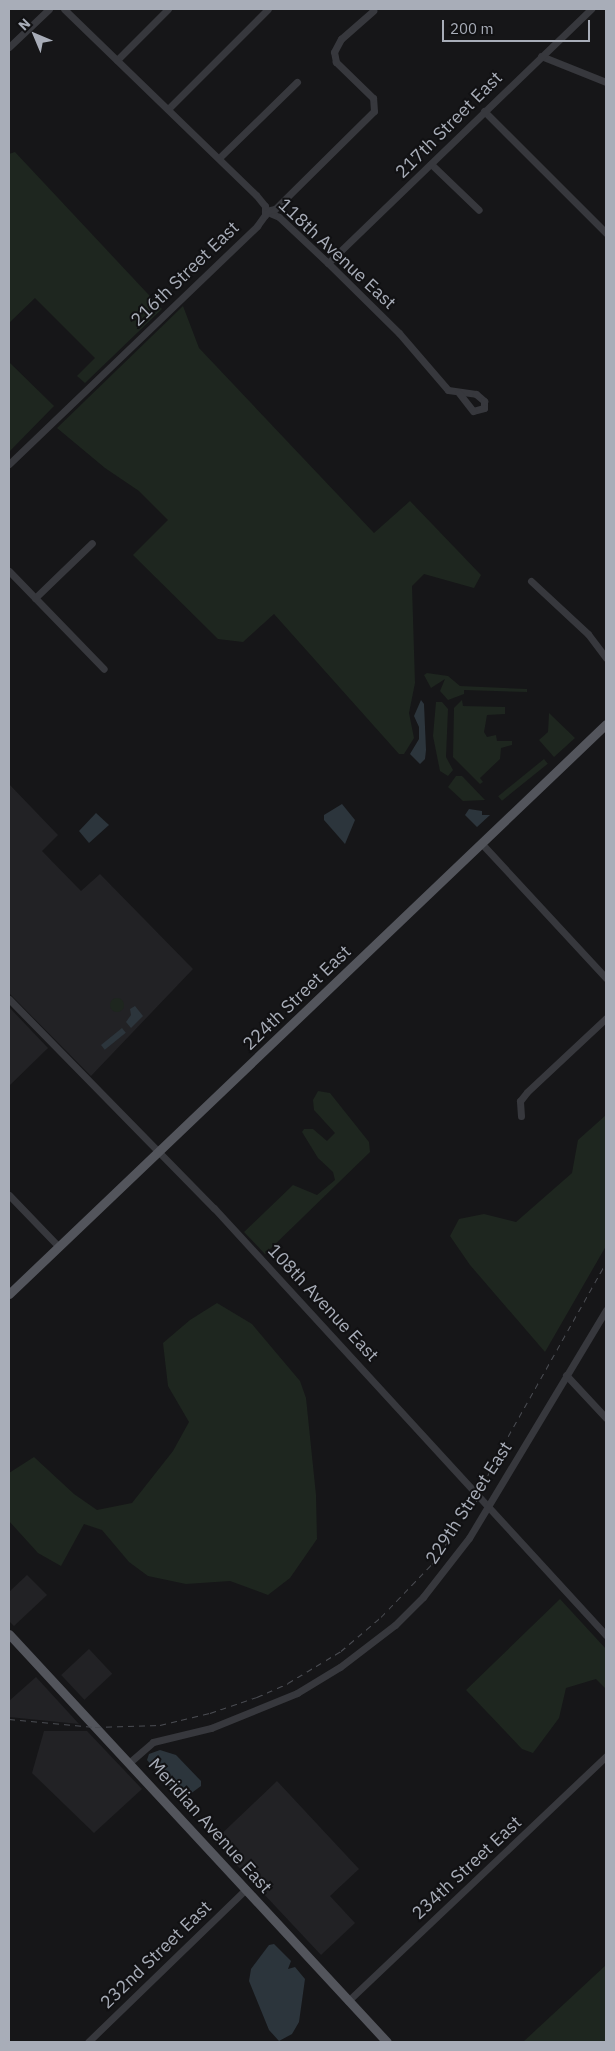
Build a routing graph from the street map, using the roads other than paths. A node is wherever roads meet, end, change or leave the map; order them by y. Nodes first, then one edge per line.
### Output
1 (48, 9) edge
2 (64, 9) edge
3 (168, 9) edge
4 (268, 9) edge
5 (591, 9) edge
6 (373, 11) dead end
7 (9, 46) edge
8 (541, 56) junction
9 (117, 60) junction
10 (298, 82) dead end
11 (606, 82) edge
12 (168, 109) junction
13 (484, 111) junction
14 (219, 158) junction
15 (431, 164) junction
16 (479, 210) dead end
17 (266, 212) junction
18 (606, 233) edge
19 (328, 263) junction
20 (459, 393) dead end
21 (9, 464) edge
22 (92, 543) dead end
23 (9, 571) edge
24 (531, 581) dead end
25 (35, 598) junction
26 (606, 658) edge
27 (104, 669) dead end
28 (606, 724) edge
29 (482, 844) junction
30 (606, 978) edge
31 (9, 1000) edge
32 (606, 1018) edge
33 (521, 1116) dead end
34 (158, 1153) junction
35 (9, 1194) edge
36 (59, 1247) junction
37 (9, 1294) edge
38 (606, 1310) edge
39 (566, 1375) junction
40 (606, 1418) edge
41 (488, 1506) junction
42 (9, 1634) edge
43 (606, 1635) edge
44 (606, 1756) edge
45 (130, 1762) junction
46 (246, 1889) junction
47 (348, 2001) junction
48 (88, 2042) edge
49 (386, 2042) edge

1 - 7 street
2 - 9 street, 118th Avenue East
3 - 9 street
4 - 12 street
5 - 8 street, 217th Street East
6 - 17 street, 216th Street East
8 - 11 street
8 - 13 street, 217th Street East
9 - 12 street, 118th Avenue East
10 - 14 street
12 - 14 street, 118th Avenue East
13 - 15 street, 217th Street East
13 - 18 street
14 - 17 street, 118th Avenue East
15 - 16 street
15 - 19 street, 217th Street East
17 - 19 street, 118th Avenue East
17 - 21 street, 216th Street East
19 - 20 street, 118th Avenue East
22 - 25 street
23 - 25 street
24 - 26 street
25 - 27 street
28 - 29 main road, 224th Street East
29 - 30 street
29 - 34 main road, 224th Street East
31 - 34 street, 108th Avenue East
32 - 33 street
34 - 36 main road, 224th Street East
34 - 41 street, 108th Avenue East
35 - 36 street
36 - 37 main road, 224th Street East
38 - 39 street, 229th Street East
39 - 40 street
39 - 41 street, 229th Street East
41 - 43 street, 108th Avenue East
41 - 45 street, 229th Street East
42 - 45 main road, Meridian Avenue East
44 - 47 street, 234th Street East
45 - 46 main road, Meridian Avenue East
46 - 47 main road, Meridian Avenue East
46 - 48 street, 232nd Street East
47 - 49 main road, Meridian Avenue East

